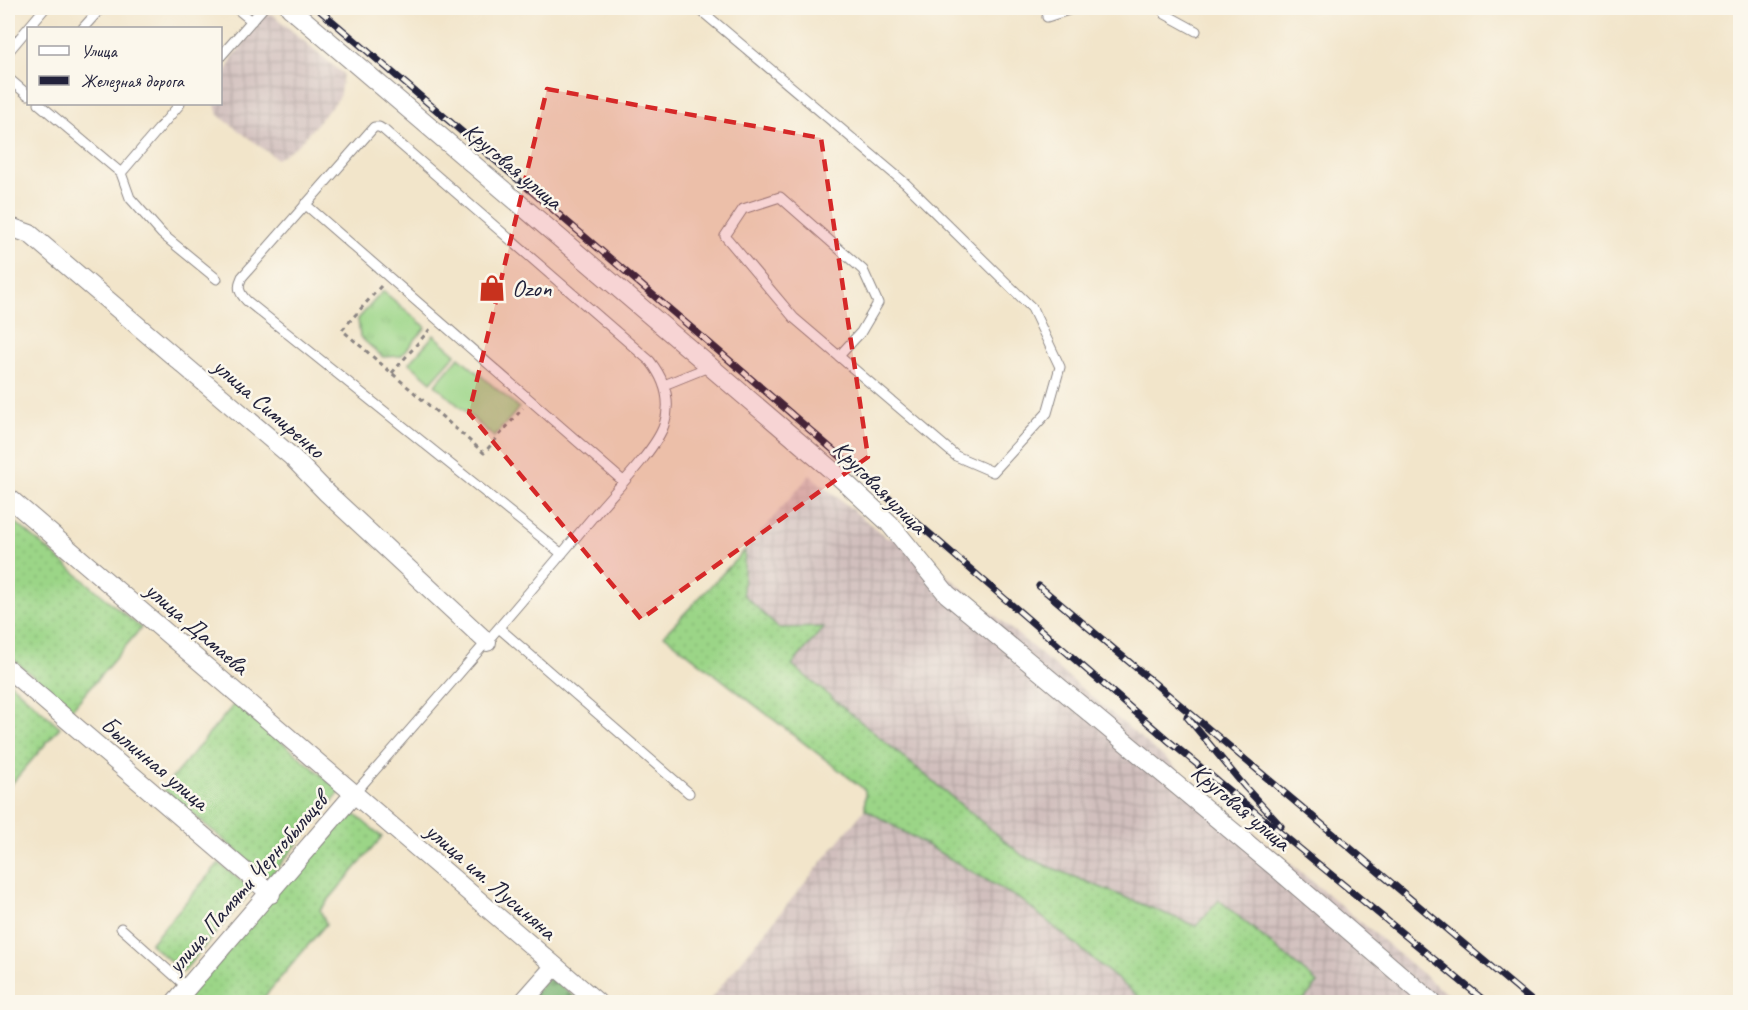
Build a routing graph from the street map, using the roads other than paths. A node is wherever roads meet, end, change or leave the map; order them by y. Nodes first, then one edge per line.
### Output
1 (45, 8) edge
2 (101, 8) edge
3 (236, 8) edge
4 (263, 8) edge
5 (290, 8) edge
6 (698, 8) edge
7 (1075, 8) edge
8 (1164, 14) dead end
9 (1047, 17) dead end
10 (252, 21) junction
11 (29, 27) edge
12 (84, 27) edge
13 (27, 29) edge
14 (1196, 31) dead end
15 (8, 52) edge
16 (222, 55) edge
17 (8, 78) edge
18 (27, 93) edge
19 (40, 105) edge
20 (179, 105) edge
21 (121, 172) junction
22 (305, 204) junction
23 (8, 230) edge
24 (217, 279) dead end
25 (839, 356) junction
26 (711, 366) junction
27 (664, 385) junction
28 (623, 481) junction
29 (8, 497) edge
30 (562, 554) junction
31 (493, 635) junction
32 (8, 669) edge
33 (689, 793) dead end
34 (354, 794) junction
35 (271, 894) junction
36 (121, 928) dead end
37 (554, 967) junction
38 (188, 988) junction
39 (175, 1002) edge
40 (523, 1002) edge
41 (597, 1002) edge
42 (1432, 1002) edge

1 - 11 lane
2 - 12 lane
3 - 10 lane
4 - 10 lane
5 - 26 street, Круговая улица
6 - 25 lane
7 - 9 lane
8 - 14 lane
10 - 16 lane
13 - 15 lane
17 - 18 lane
19 - 21 lane
20 - 21 lane
21 - 24 lane
22 - 27 lane
22 - 28 lane
22 - 30 lane
23 - 31 street, улица Симиренко
25 - 25 lane
26 - 27 lane
26 - 42 street, Круговая улица
27 - 28 lane
28 - 30 lane
29 - 34 street, улица Дамаева
30 - 31 lane
31 - 33 lane
31 - 34 lane
32 - 35 street, Былинная улица
34 - 35 street, улица Памяти Чернобыльцев
34 - 37 street, улица им. Лусиняна
35 - 38 street, улица Памяти Чернобыльцев
36 - 38 lane
37 - 40 street
37 - 41 street, улица им. Лусиняна
38 - 39 street, улица Памяти Чернобыльцев

